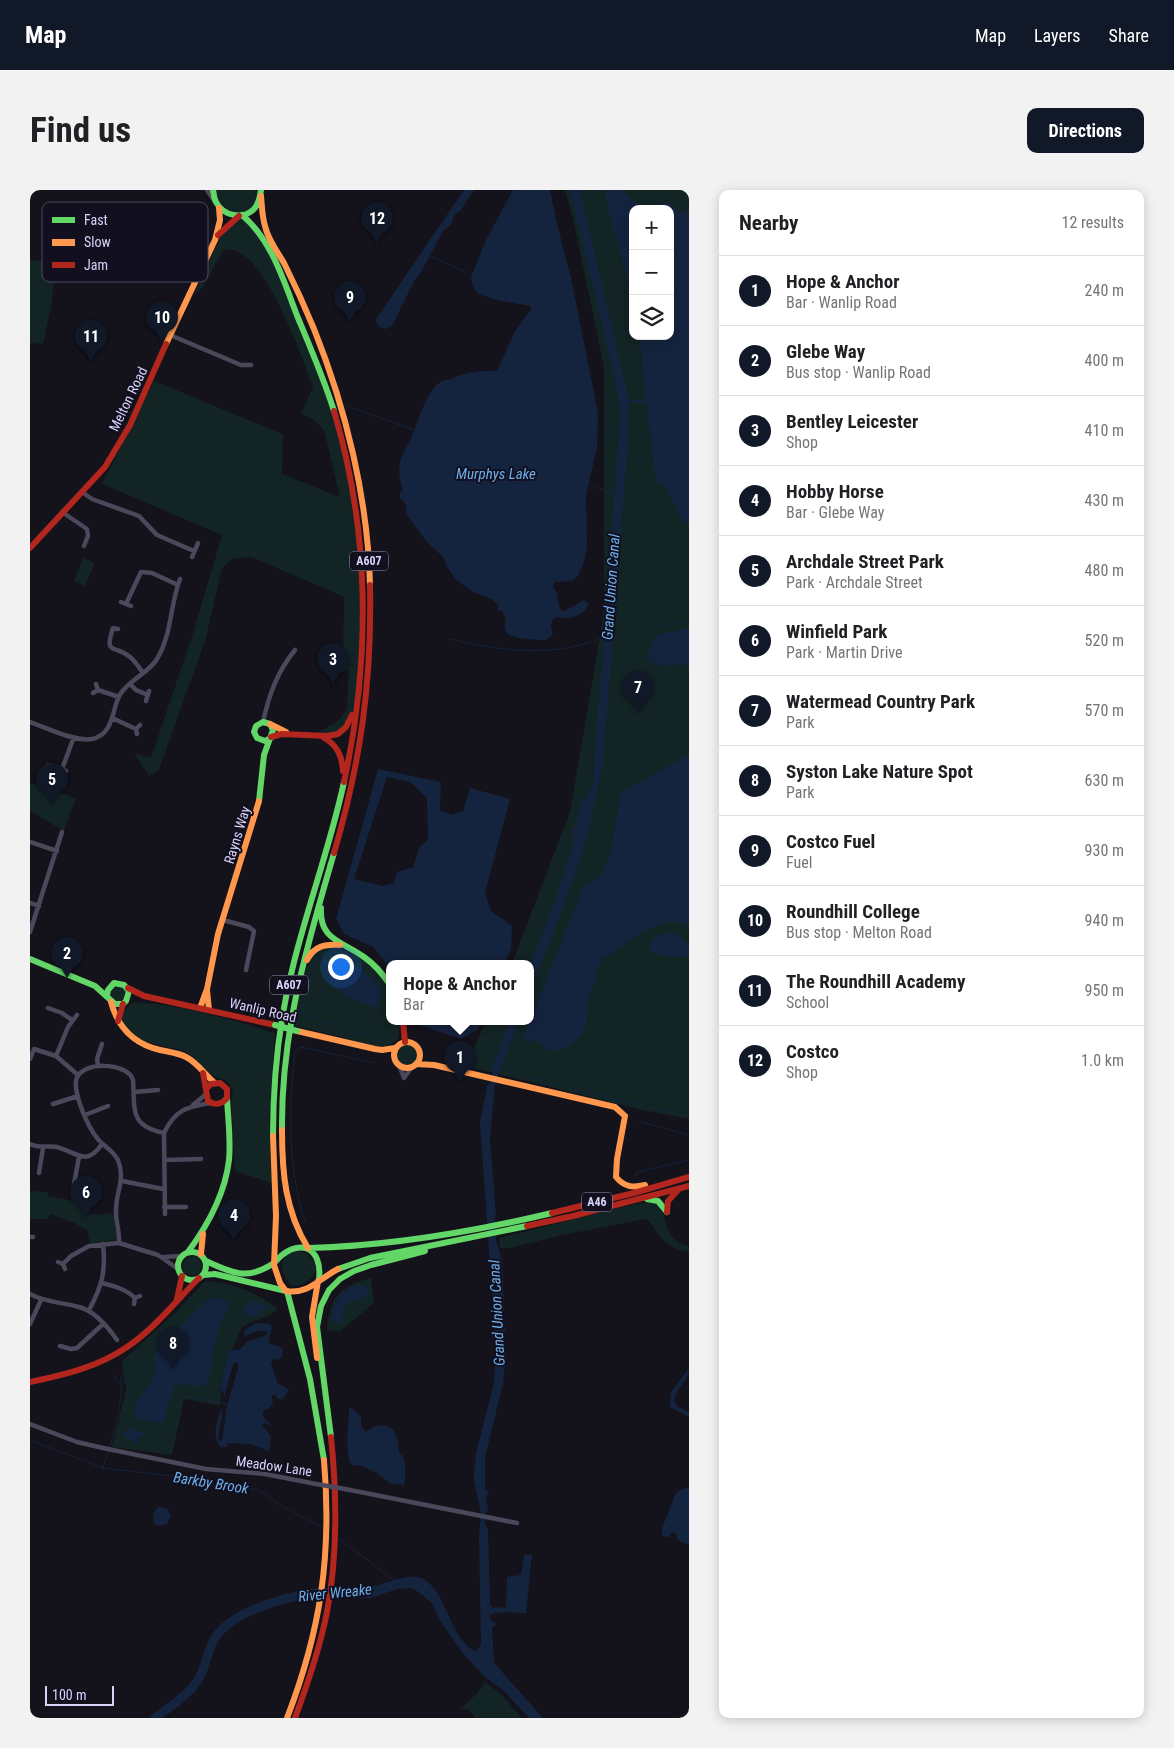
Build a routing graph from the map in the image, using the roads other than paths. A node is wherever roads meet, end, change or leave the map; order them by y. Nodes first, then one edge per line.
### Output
1 (207, 190) edge
2 (213, 190) edge
3 (261, 193) edge
4 (217, 205) junction
5 (240, 216) junction
6 (215, 240) junction
7 (208, 255) edge
8 (195, 282) edge
9 (170, 335) junction
10 (250, 365) dead end
11 (82, 492) junction
12 (62, 512) junction
13 (198, 543) dead end
14 (84, 546) dead end
15 (30, 548) edge
16 (194, 551) junction
17 (192, 557) dead end
18 (139, 565) dead end
19 (141, 572) junction
20 (180, 579) dead end
21 (178, 585) junction
22 (126, 604) dead end
23 (118, 629) dead end
24 (296, 650) dead end
25 (143, 673) junction
26 (96, 684) dead end
27 (130, 684) junction
28 (359, 690) junction
29 (119, 697) junction
30 (146, 701) dead end
31 (112, 718) junction
32 (30, 722) edge
33 (266, 723) junction
34 (138, 729) dead end
35 (287, 732) junction
36 (321, 736) junction
37 (74, 737) junction
38 (271, 737) junction
39 (257, 738) junction
40 (264, 755) junction
41 (48, 765) dead end
42 (342, 790) junction
43 (62, 832) dead end
44 (30, 842) edge
45 (57, 851) junction
46 (325, 884) junction
47 (30, 903) edge
48 (39, 906) junction
49 (223, 920) junction
50 (30, 932) edge
51 (340, 945) junction
52 (30, 959) edge
53 (246, 970) dead end
54 (299, 976) junction
55 (386, 980) edge
56 (95, 986) junction
57 (110, 986) junction
58 (128, 988) junction
59 (207, 989) junction
60 (144, 996) junction
61 (128, 998) junction
62 (109, 999) junction
63 (123, 1004) junction
64 (200, 1008) junction
65 (209, 1010) junction
66 (77, 1015) dead end
67 (50, 1016) dead end
68 (72, 1020) junction
69 (118, 1021) junction
70 (403, 1025) edge
71 (405, 1042) junction
72 (102, 1044) dead end
73 (32, 1048) edge
74 (395, 1048) junction
75 (375, 1049) junction
76 (100, 1050) junction
77 (106, 1052) dead end
78 (420, 1054) junction
79 (56, 1056) junction
80 (30, 1059) edge
81 (398, 1064) junction
82 (414, 1065) junction
83 (434, 1065) junction
84 (98, 1066) junction
85 (204, 1073) junction
86 (78, 1075) junction
87 (215, 1082) junction
88 (158, 1090) dead end
89 (134, 1092) junction
90 (206, 1092) junction
91 (62, 1094) dead end
92 (78, 1096) junction
93 (227, 1098) junction
94 (64, 1100) junction
95 (53, 1104) dead end
96 (213, 1104) junction
97 (108, 1106) dead end
98 (192, 1106) junction
99 (85, 1115) junction
100 (227, 1116) junction
101 (164, 1134) junction
102 (30, 1144) edge
103 (102, 1144) junction
104 (43, 1148) junction
105 (191, 1152) dead end
106 (80, 1157) junction
107 (201, 1159) dead end
108 (165, 1160) junction
109 (192, 1160) junction
110 (33, 1167) dead end
111 (69, 1178) dead end
112 (687, 1178) edge
113 (122, 1181) junction
114 (689, 1186) edge
115 (163, 1189) junction
116 (679, 1189) junction
117 (645, 1198) junction
118 (164, 1207) junction
119 (186, 1207) dead end
120 (165, 1214) dead end
121 (204, 1232) junction
122 (456, 1241) junction
123 (119, 1243) junction
124 (103, 1244) junction
125 (308, 1248) junction
126 (188, 1252) junction
127 (201, 1254) junction
128 (181, 1256) junction
129 (162, 1257) junction
130 (206, 1261) junction
131 (275, 1263) junction
132 (62, 1265) dead end
133 (180, 1272) junction
134 (201, 1277) junction
135 (318, 1281) junction
136 (102, 1283) junction
137 (287, 1291) junction
138 (30, 1294) edge
139 (41, 1300) junction
140 (136, 1300) dead end
141 (176, 1300) junction
142 (89, 1310) junction
143 (30, 1324) edge
144 (103, 1324) junction
145 (117, 1340) dead end
146 (60, 1346) dead end
147 (77, 1348) junction
148 (81, 1355) dead end
149 (30, 1382) edge
150 (327, 1414) junction
151 (30, 1424) edge
152 (517, 1523) dead end
153 (313, 1652) junction
154 (308, 1669) junction
155 (287, 1718) edge
156 (295, 1718) edge

1 - 4 street
2 - 4 main road, Melton Road
3 - 5 main road, Melton Road
3 - 46 main road, A607
4 - 5 main road
4 - 6 main road, Melton Road
5 - 6 main road, Melton Road
5 - 28 main road, A607
6 - 7 main road, Melton Road
8 - 9 main road, Melton Road
9 - 10 street
9 - 11 main road, Melton Road
11 - 12 main road, Melton Road
11 - 16 street
12 - 14 street
12 - 15 main road, Melton Road
13 - 16 street
16 - 17 street
18 - 19 street
19 - 21 street
19 - 22 street
20 - 21 street
21 - 25 street
23 - 25 street
24 - 33 street
25 - 27 street
26 - 29 street
27 - 29 street
27 - 30 street
28 - 36 main road
28 - 42 main road, A607
29 - 31 street
31 - 34 street
31 - 37 street
32 - 37 street
33 - 35 main road
33 - 38 main road
33 - 39 main road
35 - 36 main road
35 - 38 main road
36 - 42 main road
37 - 41 street
38 - 39 main road
38 - 40 main road, Rayns Way
39 - 40 main road, Rayns Way
40 - 49 main road, Rayns Way
42 - 131 main road, A607
43 - 45 street
44 - 45 street
45 - 48 street
46 - 51 main road
46 - 54 main road, A607
47 - 48 street
48 - 50 street
49 - 53 street
49 - 59 main road, Rayns Way
51 - 54 main road
51 - 55 main road
52 - 56 main road
54 - 125 main road, A607
56 - 57 main road
56 - 62 main road
57 - 58 main road
57 - 62 main road
58 - 60 main road, Wanlip Road
58 - 61 main road
59 - 64 main road, Rayns Way
59 - 65 main road, Rayns Way
60 - 61 main road, Wanlip Road
60 - 64 main road, Wanlip Road
61 - 63 main road
62 - 63 main road
62 - 69 main road
63 - 69 main road
64 - 65 main road, Wanlip Road
65 - 75 main road, Wanlip Road, bridge
66 - 68 street
67 - 68 street
68 - 79 street
69 - 85 main road
70 - 71 main road
71 - 74 main road
71 - 78 main road
72 - 76 street
73 - 79 street
73 - 80 street
74 - 75 main road, Wanlip Road
74 - 81 main road
75 - 81 main road, Wanlip Road
76 - 77 street
76 - 84 street
78 - 82 main road
78 - 83 main road
79 - 86 street
81 - 82 main road
81 - 82 street
82 - 83 main road
83 - 112 main road
84 - 86 street
84 - 89 street
85 - 87 main road
85 - 90 main road
86 - 92 street
87 - 90 main road
87 - 93 main road
88 - 89 street
89 - 101 street
90 - 96 main road
90 - 98 street
91 - 94 street
92 - 94 street
92 - 99 street
93 - 96 main road
93 - 100 main road
94 - 95 street
96 - 98 street
96 - 100 main road
97 - 99 street
98 - 101 street
99 - 103 street
100 - 121 main road
101 - 108 street
102 - 104 street
103 - 106 street
103 - 113 street
104 - 106 street
104 - 110 street
105 - 109 street
106 - 111 street
107 - 109 street
108 - 109 street
108 - 115 street
112 - 125 main road, A46
113 - 115 street
113 - 123 street
114 - 116 main road, A46
115 - 118 street
116 - 117 main road, A46
116 - 117 main road
117 - 122 main road, A46
118 - 119 street
118 - 120 street
121 - 126 main road
121 - 127 main road
122 - 135 main road, A46
122 - 150 main road
123 - 124 street
123 - 129 street
124 - 132 street
124 - 136 street
125 - 131 main road
125 - 135 main road
126 - 127 main road
126 - 128 main road
127 - 130 main road
128 - 129 street
128 - 133 main road
129 - 133 street
130 - 131 main road
130 - 134 main road
131 - 137 main road
133 - 134 main road
133 - 141 main road
134 - 137 main road
134 - 141 main road
135 - 137 main road
135 - 150 main road
136 - 140 street
136 - 142 street
137 - 153 main road
138 - 139 street
139 - 142 street
139 - 143 street
141 - 149 main road
142 - 144 street
144 - 145 street
144 - 147 street
146 - 147 street
147 - 148 street
150 - 153 main road
151 - 152 street, Meadow Lane, bridge
153 - 154 main road
154 - 155 main road
154 - 156 main road

